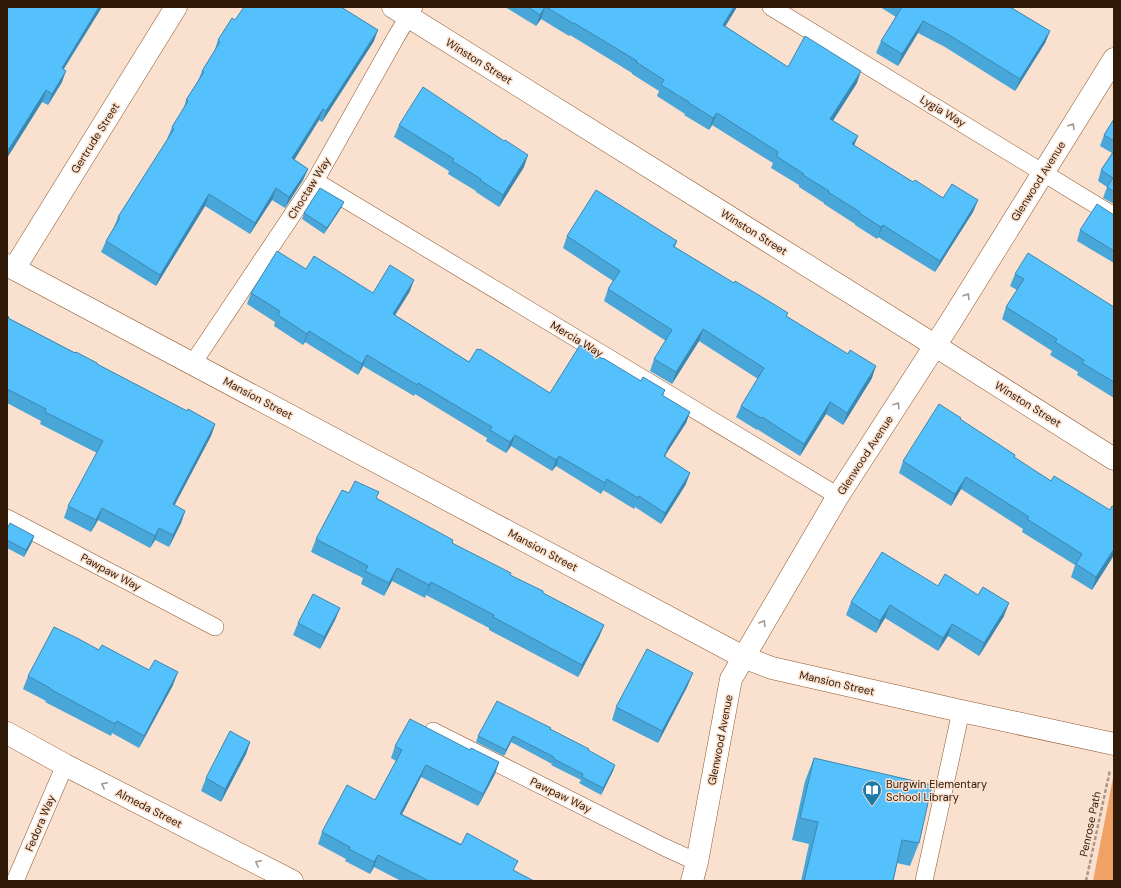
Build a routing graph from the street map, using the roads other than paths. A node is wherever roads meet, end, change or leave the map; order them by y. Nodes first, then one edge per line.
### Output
1 (176, 7) edge
2 (771, 7) edge
3 (405, 10) edge
4 (1114, 59) edge
5 (1043, 172) junction
6 (315, 181) junction
7 (1114, 216) edge
8 (11, 267) edge
9 (935, 345) junction
10 (193, 363) junction
11 (1114, 459) edge
12 (838, 496) junction
13 (7, 518) edge
14 (215, 627) dead end
15 (743, 657) junction
16 (961, 711) junction
17 (425, 728) edge
18 (7, 733) edge
19 (1114, 744) edge
20 (65, 765) junction
21 (695, 872) edge
22 (15, 881) edge
23 (292, 881) edge
24 (924, 881) edge

1 - 8 street, Gertrude Street
2 - 5 lane, Lygia Way
3 - 6 lane, Choctaw Way
3 - 9 street, Winston Street
5 -> 4 street, Glenwood Avenue
5 - 7 lane, Lygia Way
9 -> 5 street, Glenwood Avenue
6 - 10 lane, Choctaw Way
6 - 12 lane, Mercia Way
8 - 10 street, Mansion Street
9 - 11 street, Winston Street
12 -> 9 street, Glenwood Avenue
10 - 15 street, Mansion Street
15 -> 12 street, Glenwood Avenue
13 - 14 lane, Pawpaw Way
15 - 16 street, Mansion Street
15 - 21 street, Glenwood Avenue
16 - 19 street, Mansion Street
16 - 24 lane
17 - 21 lane, Pawpaw Way
18 - 20 street, Almeda Street
20 - 22 lane, Fedora Way
23 -> 20 street, Almeda Street

